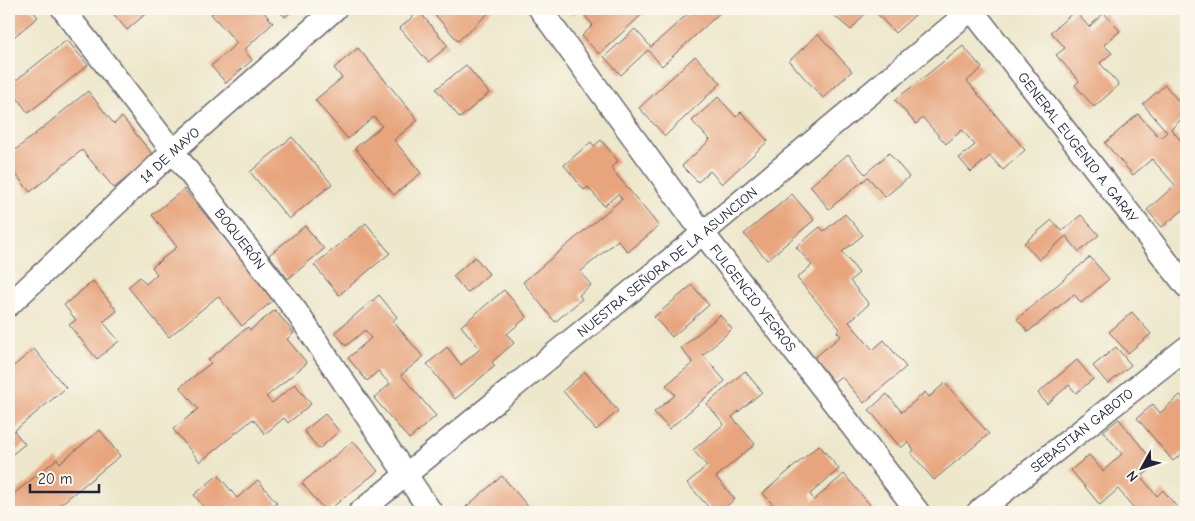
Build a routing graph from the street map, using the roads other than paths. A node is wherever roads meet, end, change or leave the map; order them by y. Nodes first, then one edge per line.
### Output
1 (63, 9) edge
2 (335, 9) edge
3 (540, 9) edge
4 (972, 9) edge
5 (172, 152) junction
6 (703, 233) junction
7 (1186, 286) edge
8 (9, 304) edge
9 (1186, 348) edge
10 (407, 476) junction
11 (360, 512) edge
12 (431, 512) edge
13 (918, 512) edge
14 (978, 512) edge

1 - 5 street, BOQUERÓN
2 - 5 street, 14 DE MAYO
3 - 6 street, FULGENCIO YEGROS
4 - 6 street, NUESTRA SEÑORA DE LA ASUNCION
4 - 7 street, GENERAL EUGENIO A. GARAY
5 - 8 street, 14 DE MAYO
5 - 10 street, BOQUERÓN
6 - 10 street, NUESTRA SEÑORA DE LA ASUNCION
6 - 13 street, FULGENCIO YEGROS
9 - 14 street, SEBASTIAN GABOTO
10 - 11 street, NUESTRA SEÑORA DE LA ASUNCION
10 - 12 street, BOQUERÓN

